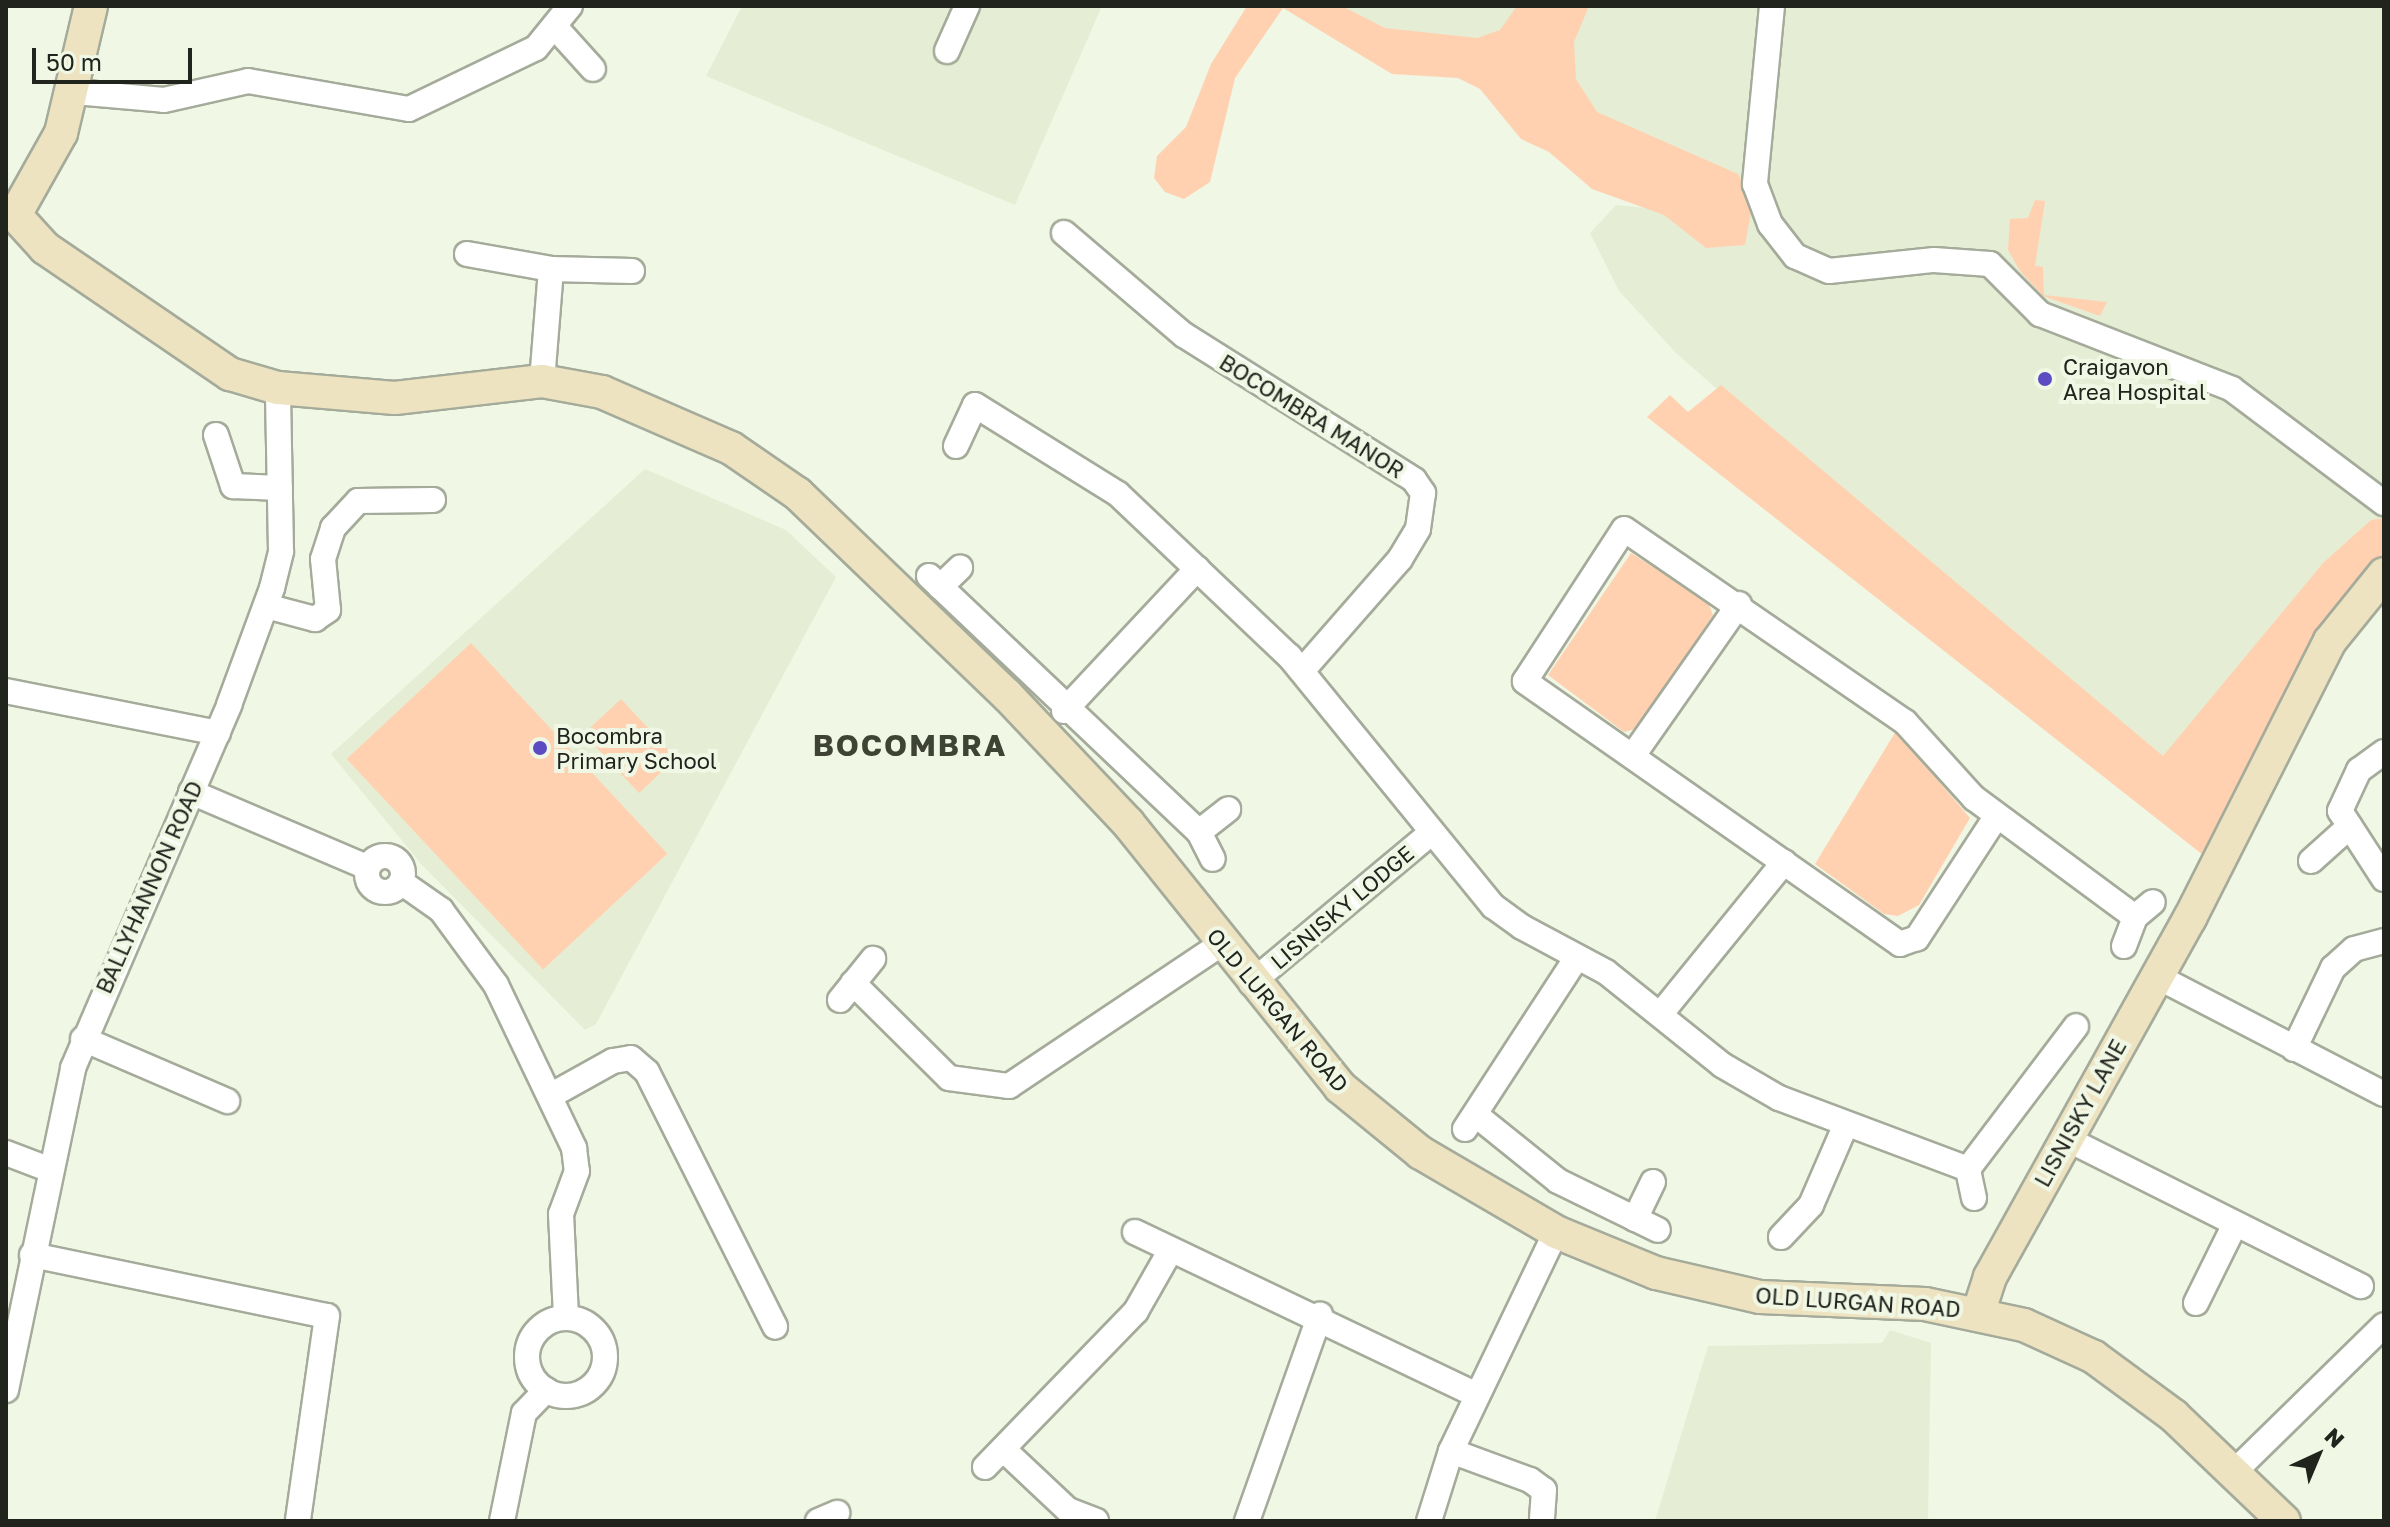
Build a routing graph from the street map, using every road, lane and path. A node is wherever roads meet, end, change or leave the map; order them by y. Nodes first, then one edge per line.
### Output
1 (91, 6) edge
2 (570, 6) edge
3 (967, 6) edge
4 (1772, 6) edge
5 (556, 28) junction
6 (947, 51) dead end
7 (593, 69) dead end
8 (75, 92) junction
9 (10, 216) edge
10 (1064, 233) dead end
11 (467, 254) dead end
12 (551, 269) junction
13 (632, 271) dead end
14 (542, 381) junction
15 (278, 388) junction
16 (216, 435) dead end
17 (956, 446) dead end
18 (280, 488) junction
19 (433, 500) dead end
20 (2384, 503) edge
21 (960, 568) dead end
22 (1197, 569) junction
23 (2384, 574) edge
24 (1739, 604) junction
25 (266, 606) junction
26 (1302, 671) junction
27 (6, 691) edge
28 (1064, 711) junction
29 (218, 733) junction
30 (2384, 752) edge
31 (1634, 754) junction
32 (191, 792) junction
33 (1228, 809) dead end
34 (1996, 817) junction
35 (2350, 826) junction
36 (1199, 832) junction
37 (1431, 833) junction
38 (1213, 859) dead end
39 (2311, 861) dead end
40 (1784, 862) junction
41 (2384, 879) edge
42 (2384, 941) edge
43 (1221, 944) junction
44 (2124, 946) dead end
45 (1577, 957) junction
46 (873, 959) dead end
47 (2158, 977) junction
48 (1251, 983) junction
49 (1663, 1011) junction
50 (2065, 1032) dead end
51 (83, 1039) junction
52 (2294, 1049) junction
53 (2384, 1094) edge
54 (550, 1096) junction
55 (227, 1101) dead end
56 (1846, 1124) junction
57 (2065, 1138) junction
58 (6, 1153) edge
59 (48, 1169) junction
60 (1968, 1169) junction
61 (1653, 1182) dead end
62 (1974, 1198) dead end
63 (1635, 1219) junction
64 (2235, 1224) junction
65 (1658, 1230) dead end
66 (1135, 1232) dead end
67 (1556, 1232) junction
68 (1774, 1241) dead end
69 (1169, 1253) junction
70 (32, 1255) junction
71 (2361, 1286) dead end
72 (2196, 1303) dead end
73 (1979, 1311) junction
74 (1320, 1315) junction
75 (566, 1318) junction
76 (2384, 1325) edge
77 (775, 1327) dead end
78 (6, 1390) edge
79 (546, 1390) junction
80 (1477, 1395) junction
81 (1003, 1449) junction
82 (1451, 1451) junction
83 (985, 1467) dead end
84 (2233, 1473) junction
85 (1065, 1515) edge
86 (298, 1521) edge
87 (502, 1521) edge
88 (1096, 1521) edge
89 (1247, 1521) edge
90 (1429, 1521) edge
91 (1542, 1521) edge
92 (2284, 1521) edge

1 - 8 street
2 - 5 street
3 - 6 street
4 - 20 street
5 - 7 street
5 - 8 street
8 - 9 street
9 - 15 street, OLD LURGAN ROAD
10 - 26 street, BOCOMBRA MANOR
11 - 12 street
12 - 13 street
12 - 14 street
14 - 15 street, OLD LURGAN ROAD
14 - 43 street, OLD LURGAN ROAD
15 - 18 street, BALLYHANNON ROAD
16 - 18 street
17 - 22 street
18 - 25 street, BALLYHANNON ROAD
19 - 25 street
21 - 28 street
22 - 26 street
22 - 28 street
23 - 47 street, LISNISKY LANE
24 - 31 street
24 - 31 street
24 - 34 street
25 - 29 street, BALLYHANNON ROAD
26 - 37 street
27 - 29 street
28 - 36 street
29 - 32 street, BALLYHANNON ROAD
30 - 35 street
31 - 40 street
32 - 51 street, BALLYHANNON ROAD
32 - 54 street
33 - 36 street
34 - 40 street
34 - 44 street
35 - 39 street
35 - 41 street
36 - 38 street
37 - 45 street, LISNISKY LODGE
37 - 48 street, LISNISKY LODGE
40 - 49 street
42 - 52 street
43 - 46 street
43 - 48 street, OLD LURGAN ROAD
45 - 49 street, LISNISKY LODGE
45 - 63 street
47 - 52 street
47 - 57 street, LISNISKY LANE
48 - 67 street, OLD LURGAN ROAD
49 - 56 street, LISNISKY LODGE
50 - 60 street
51 - 55 street
51 - 59 street, BALLYHANNON ROAD
52 - 53 street
54 - 75 street
54 - 77 street
56 - 60 street, LISNISKY LODGE
56 - 68 street
57 - 64 street
57 - 73 street, LISNISKY LANE
58 - 59 street
59 - 70 street, BALLYHANNON ROAD
60 - 62 street
61 - 63 street
63 - 65 street
64 - 71 street
64 - 72 street
66 - 69 street
67 - 73 street, OLD LURGAN ROAD
67 - 80 street
69 - 74 street
69 - 81 street
70 - 78 street, BALLYHANNON ROAD
70 - 86 street
73 - 84 street, OLD LURGAN ROAD
74 - 80 street
74 - 89 street
75 - 79 street
75 - 79 street
76 - 84 street
79 - 87 street
80 - 82 street
81 - 83 street
81 - 85 street
82 - 90 street
82 - 91 street
84 - 92 street, OLD LURGAN ROAD
85 - 88 street

